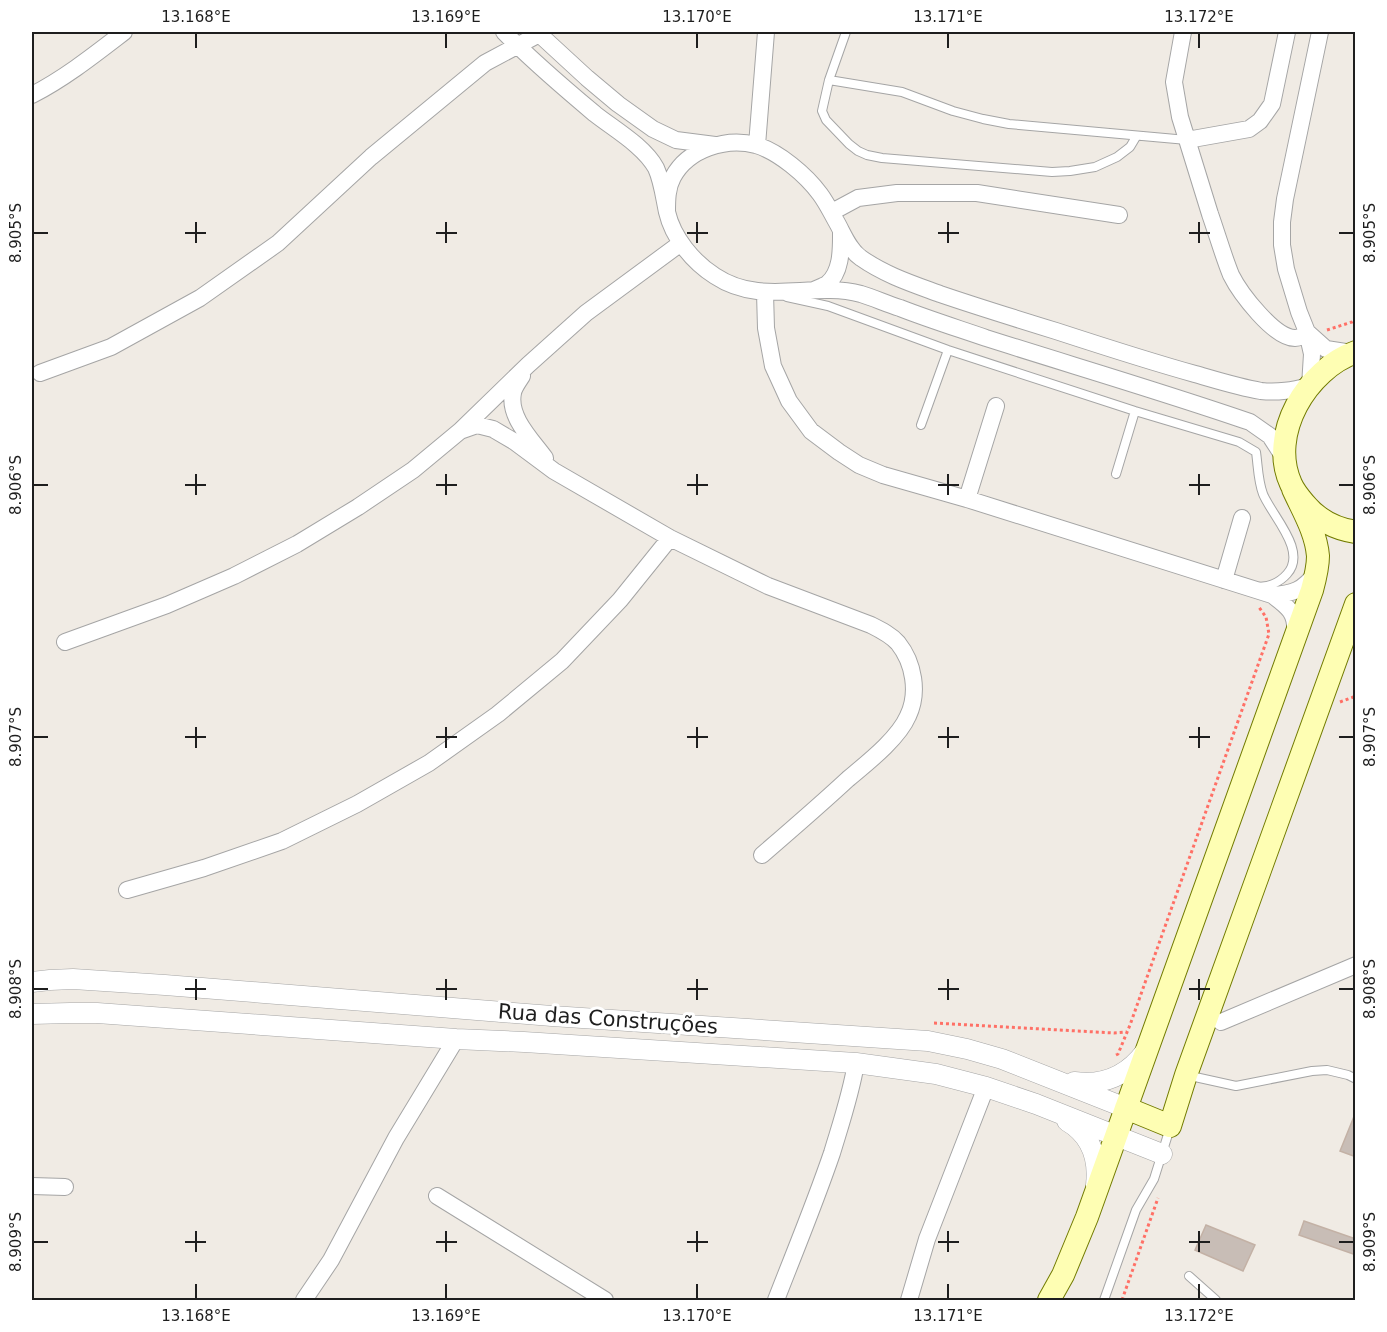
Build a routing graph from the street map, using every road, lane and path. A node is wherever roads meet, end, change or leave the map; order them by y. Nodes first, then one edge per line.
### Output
1 (124, 32) edge
2 (504, 32) edge
3 (540, 32) edge
4 (766, 32) edge
5 (846, 32) edge
6 (1183, 32) edge
7 (1287, 32) edge
8 (1320, 32) edge
9 (518, 46) junction
10 (829, 80) junction
11 (32, 95) edge
12 (1136, 136) junction
13 (1187, 140) junction
14 (716, 145) junction
15 (756, 145) junction
16 (667, 212) junction
17 (832, 212) junction
18 (1119, 215) dead end
19 (841, 228) junction
20 (681, 243) junction
21 (813, 290) junction
22 (765, 293) junction
23 (1356, 318) edge
24 (1307, 332) junction
25 (948, 350) junction
26 (1354, 352) edge
27 (528, 365) junction
28 (40, 373) dead end
29 (1310, 386) junction
30 (996, 406) dead end
31 (1135, 411) junction
32 (921, 425) dead end
33 (460, 431) junction
34 (1285, 459) junction
35 (554, 471) junction
36 (1116, 474) dead end
37 (1293, 489) junction
38 (967, 499) junction
39 (1242, 518) dead end
40 (1356, 532) edge
41 (670, 538) junction
42 (1317, 573) junction
43 (1224, 580) junction
44 (1246, 587) junction
45 (1272, 595) junction
46 (1256, 603) dead end
47 (1356, 604) edge
48 (1295, 640) junction
49 (65, 642) dead end
50 (1356, 696) edge
51 (1338, 703) dead end
52 (762, 855) dead end
53 (127, 890) dead end
54 (1356, 965) edge
55 (32, 982) edge
56 (32, 1014) edge
57 (1221, 1022) dead end
58 (945, 1027) dead end
59 (1127, 1032) junction
60 (456, 1040) junction
61 (1151, 1043) junction
62 (1110, 1060) dead end
63 (856, 1063) junction
64 (1186, 1075) junction
65 (1051, 1077) junction
66 (1356, 1079) edge
67 (986, 1087) junction
68 (1035, 1104) junction
69 (1126, 1108) junction
70 (1170, 1126) junction
71 (1116, 1135) junction
72 (1162, 1154) junction
73 (32, 1186) edge
74 (64, 1186) dead end
75 (437, 1196) dead end
76 (1094, 1197) junction
77 (1189, 1276) dead end
78 (303, 1300) edge
79 (605, 1300) edge
80 (777, 1300) edge
81 (909, 1300) edge
82 (1049, 1300) edge
83 (1104, 1300) edge
84 (1216, 1300) edge

1 - 11 street
2 - 9 street
3 - 9 street
3 - 14 street
4 - 15 street
5 - 10 lane
6 - 13 street
7 - 13 street
8 - 24 street
9 - 16 street
9 - 28 street
10 - 12 lane
10 - 12 lane
12 - 13 lane
13 - 24 street
14 - 15 street
14 - 16 street
15 - 17 street
16 - 20 street
17 - 18 street
17 - 19 street
19 - 21 street
19 - 29 street
20 - 22 street
20 - 27 street
21 - 22 street
21 - 34 street
22 - 25 lane
22 - 38 street
23 - 24 path
24 - 26 street
24 - 29 street
25 - 31 lane
25 - 32 lane
26 - 29 main road
27 - 33 street
27 - 35 street
29 - 34 main road
30 - 38 street
31 - 36 lane
31 - 44 lane
33 - 35 street
33 - 49 street
34 - 37 main road
35 - 41 street
37 - 40 main road
37 - 42 main road
38 - 43 street
39 - 43 street
41 - 52 street
41 - 53 street
42 - 45 street
42 - 48 main road
43 - 44 street
44 - 45 street
45 - 48 street
46 - 59 path
47 - 64 main road
48 - 61 main road
50 - 51 path
54 - 57 street
55 - 65 street, Rua das Construções
56 - 60 street, Rua das Construções
58 - 59 path
59 - 62 path
60 - 63 street, Rua das Construções
60 - 78 street
61 - 65 street
61 - 69 main road
63 - 67 street, Rua das Construções
63 - 80 street
64 - 66 lane
64 - 70 main road
65 - 69 street, Rua das Construções
67 - 68 street, Rua das Construções
67 - 81 street
68 - 71 street, Rua das Construções
68 - 76 street
69 - 70 main road, Rua das Construções
69 - 71 main road
70 - 72 lane
71 - 72 street, Rua das Construções
71 - 76 main road
72 - 83 lane
73 - 74 street
75 - 79 street
76 - 82 main road
77 - 84 lane

